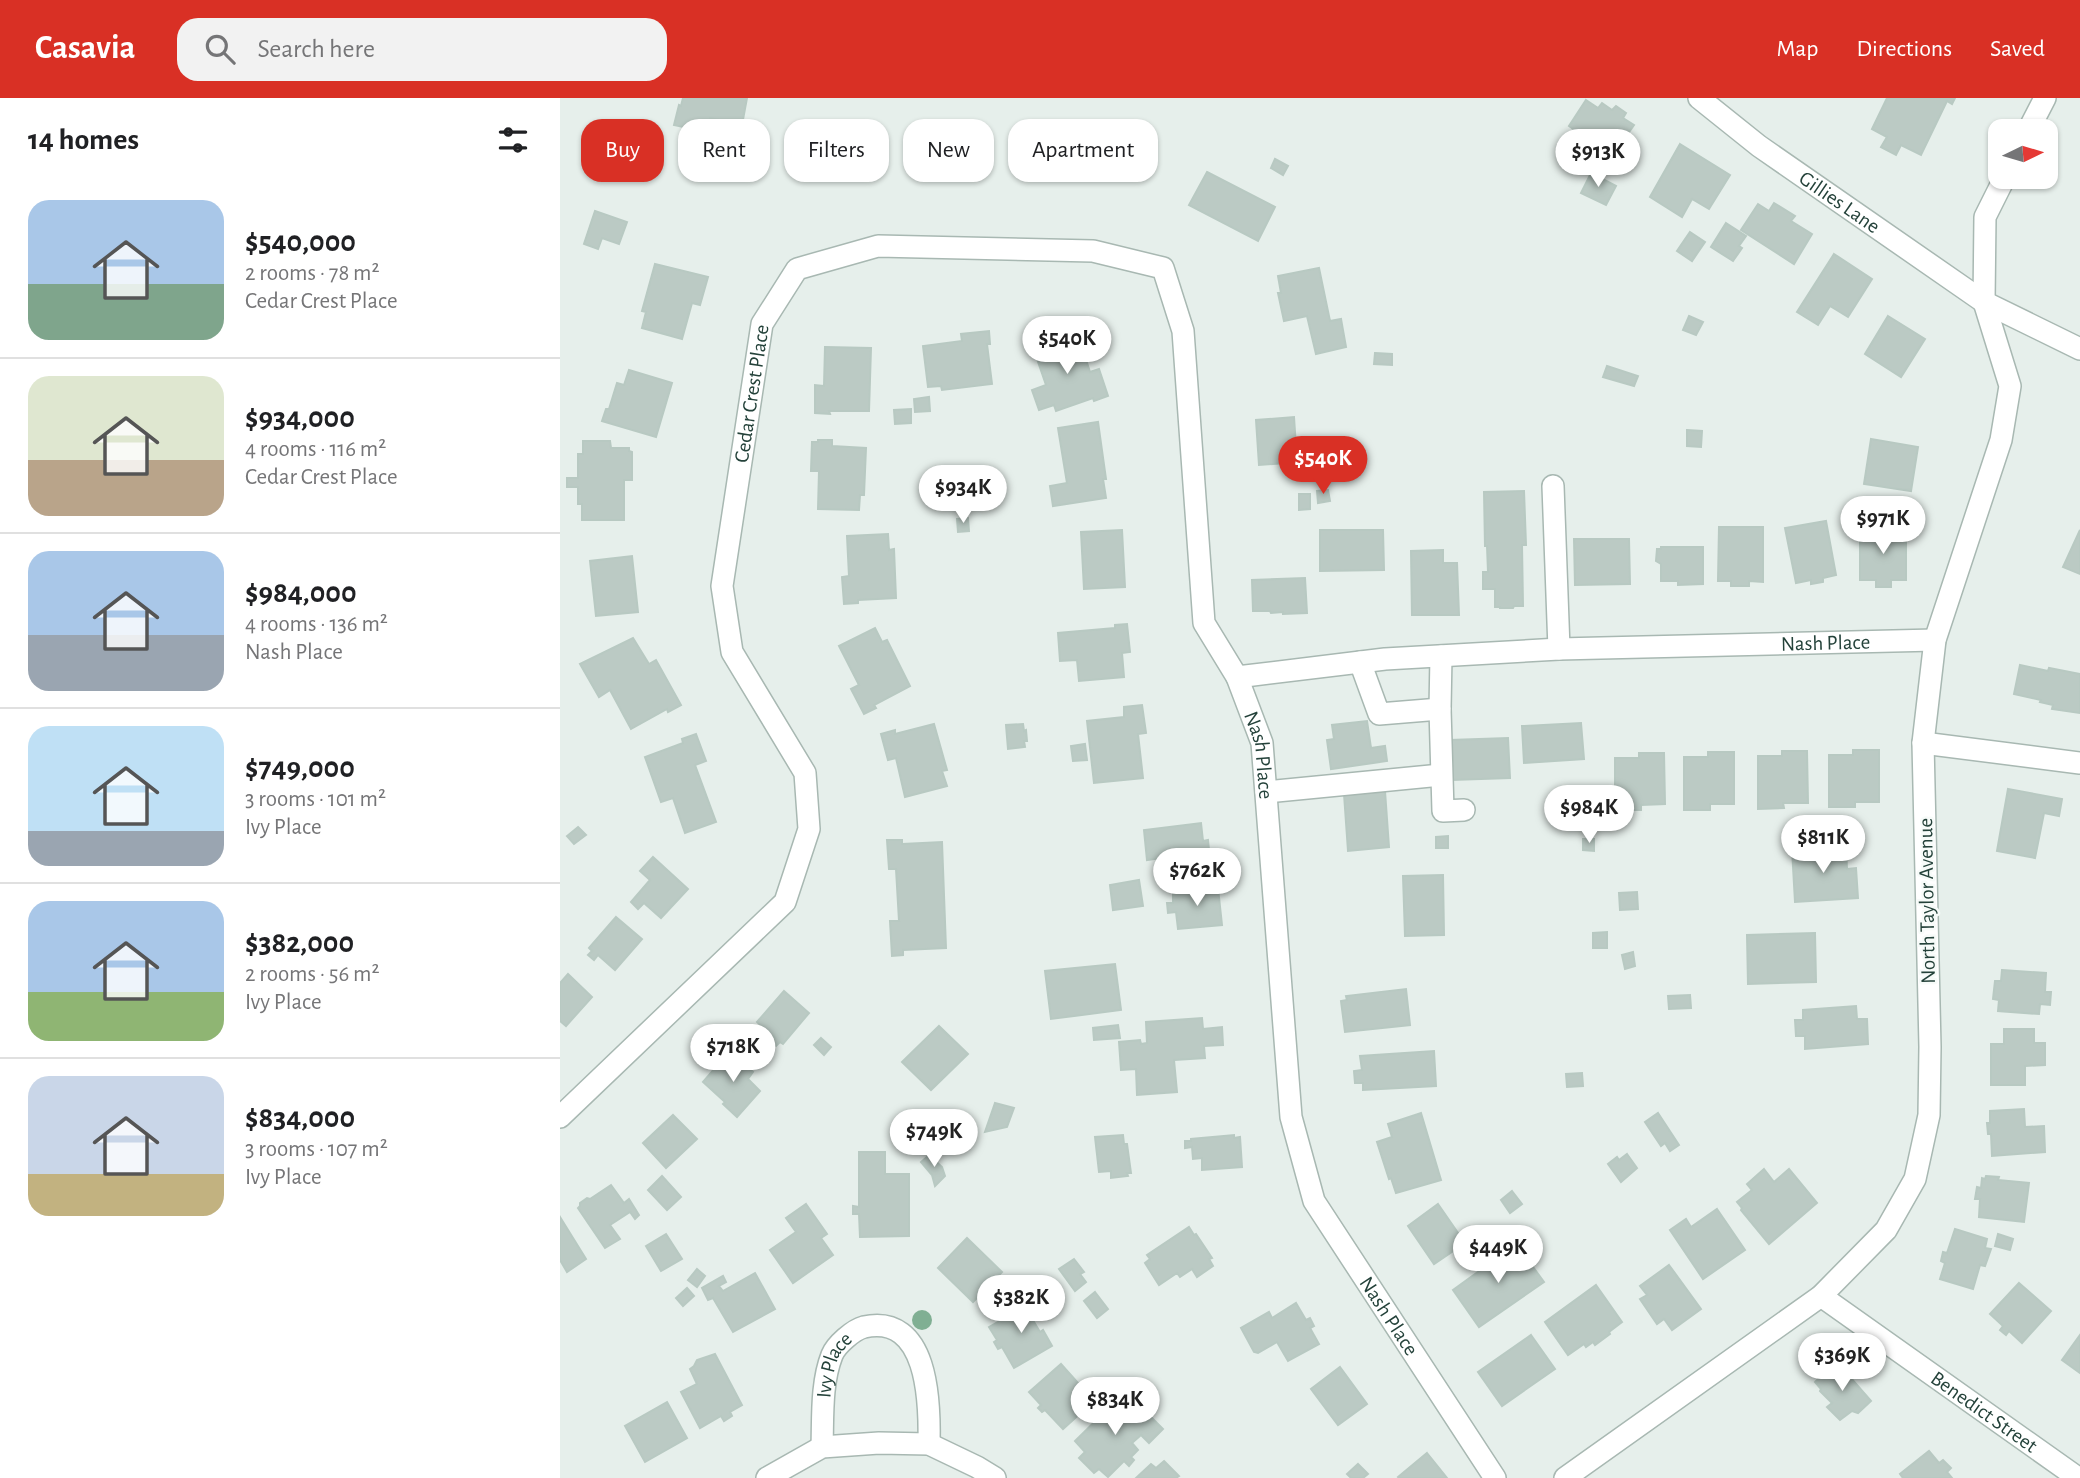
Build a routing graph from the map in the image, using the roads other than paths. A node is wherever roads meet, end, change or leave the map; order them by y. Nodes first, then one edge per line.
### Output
1 (1699, 98) edge
2 (2045, 98) edge
3 (2034, 119) edge
4 (1999, 189) edge
5 (1984, 302) junction
6 (2080, 349) edge
7 (1553, 486) dead end
8 (1935, 640) junction
9 (1559, 649) junction
10 (1441, 656) junction
11 (1360, 662) junction
12 (1237, 677) junction
13 (1440, 709) junction
14 (1923, 743) junction
15 (2080, 763) edge
16 (1441, 775) junction
17 (1266, 792) junction
18 (1464, 810) dead end
19 (560, 1117) edge
20 (1821, 1296) junction
21 (929, 1444) junction
22 (822, 1447) junction
23 (767, 1478) edge
24 (995, 1478) edge
25 (1495, 1478) edge
26 (1564, 1478) edge
27 (2078, 1478) edge

1 - 5 street, Gillies Lane
2 - 3 street
4 - 5 street, North Taylor Avenue
5 - 6 street, Gillies Lane
5 - 8 street, North Taylor Avenue
7 - 9 street
8 - 9 street, Nash Place
8 - 14 street, North Taylor Avenue
9 - 10 street, Nash Place
10 - 11 street, Nash Place
10 - 13 street
11 - 12 street, Nash Place
11 - 13 street
12 - 17 street, Nash Place
12 - 19 street, Cedar Crest Place
13 - 16 street
14 - 15 street
14 - 20 street, North Taylor Avenue
16 - 17 street
16 - 18 street
17 - 25 street, Nash Place
20 - 26 street, North Taylor Avenue
20 - 27 street, Benedict Street
21 - 22 street
21 - 22 street, Ivy Place
21 - 24 street
22 - 23 street

